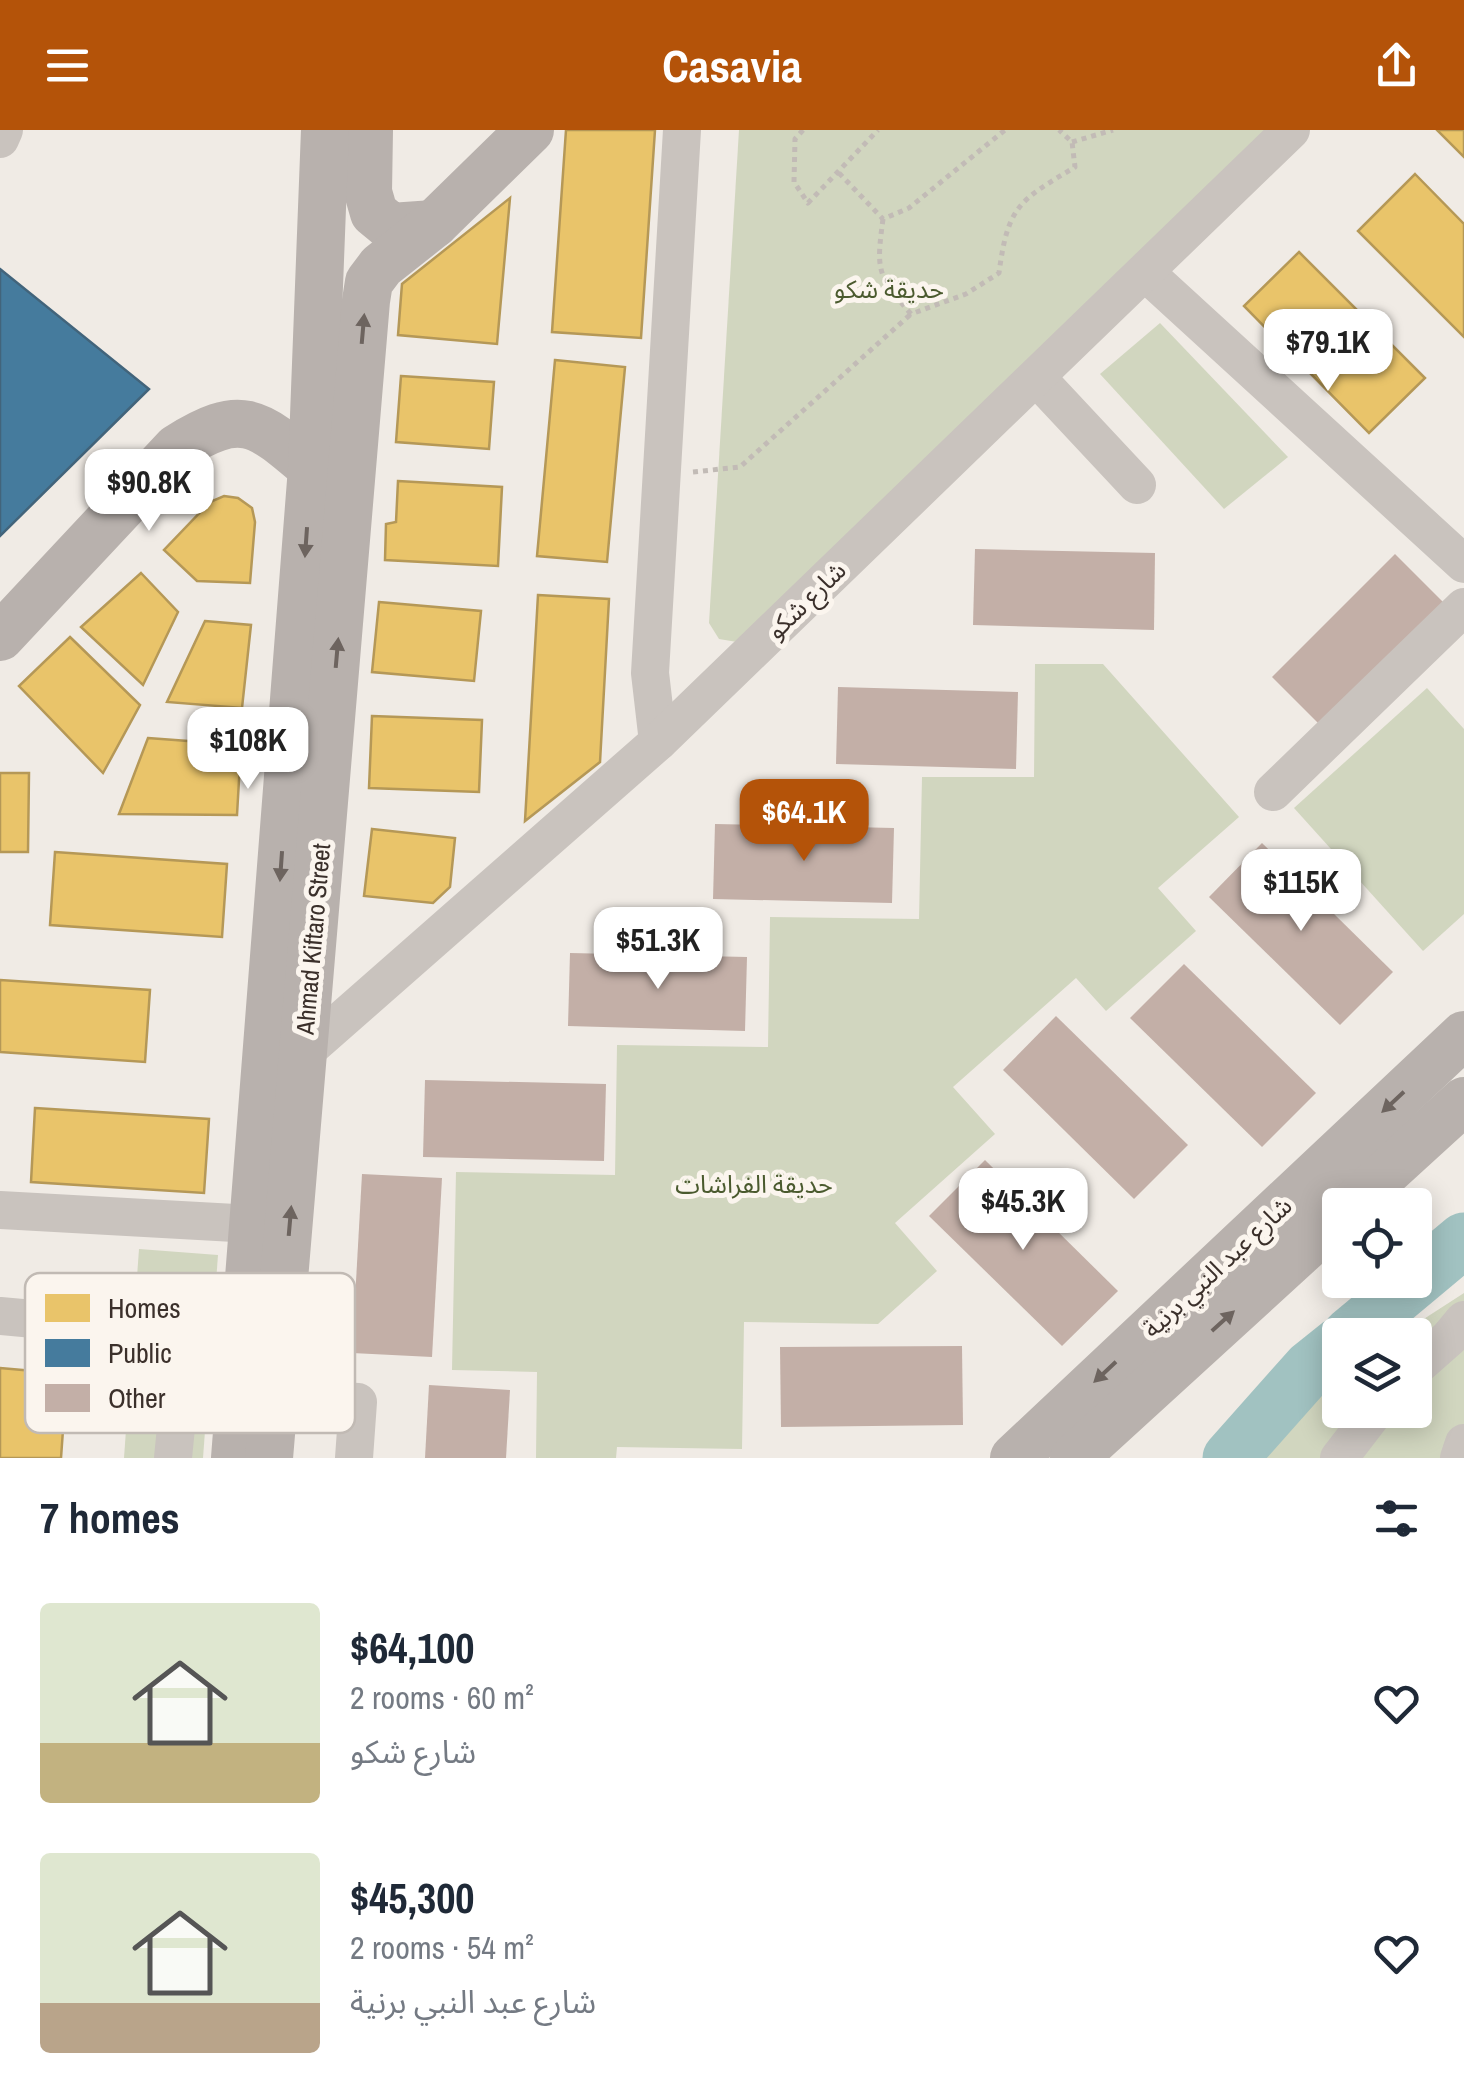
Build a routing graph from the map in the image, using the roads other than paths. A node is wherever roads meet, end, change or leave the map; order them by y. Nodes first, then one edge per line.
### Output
1 (4, 130) edge
2 (325, 130) edge
3 (369, 130) edge
4 (530, 130) edge
5 (682, 130) edge
6 (1291, 130) edge
7 (0, 139) edge
8 (434, 224) junction
9 (1146, 273) junction
10 (1037, 378) junction
11 (312, 468) junction
12 (1137, 485) dead end
13 (1464, 564) edge
14 (1464, 607) edge
15 (0, 637) edge
16 (658, 742) junction
17 (1273, 792) dead end
18 (1464, 1035) edge
19 (304, 1053) junction
20 (1464, 1101) edge
21 (1369, 1188) edge
22 (0, 1210) edge
23 (253, 1224) junction
24 (1322, 1231) edge
25 (249, 1273) edge
26 (285, 1273) edge
27 (0, 1316) edge
28 (25, 1318) edge
29 (1464, 1320) edge
30 (1438, 1361) edge
31 (355, 1402) edge
32 (1362, 1428) edge
33 (175, 1433) edge
34 (237, 1433) edge
35 (271, 1433) edge
36 (1464, 1442) edge
37 (172, 1458) edge
38 (235, 1458) edge
39 (269, 1458) edge
40 (354, 1458) edge
41 (1014, 1458) edge
42 (1074, 1458) edge
43 (1338, 1458) edge
44 (1459, 1458) edge

1 - 7 street
2 - 11 main road, Ahmad Kiftaro Street
3 - 8 main road
4 - 8 main road, Ahmad Kiftaro Street
5 - 16 street
6 - 9 street, شارع شكو
19 -> 8 main road, Ahmad Kiftaro Street
9 - 10 street, شارع شكو
9 - 13 street
10 - 12 street
10 - 16 street, شارع شكو
11 - 15 main road
11 -> 23 main road, Ahmad Kiftaro Street
14 - 17 street
16 - 19 street, شارع شكو
18 -> 41 main road, شارع عبد النبي برنية
26 -> 19 main road, Ahmad Kiftaro Street
20 - 21 main road
22 - 23 street
23 - 25 main road, Ahmad Kiftaro Street
42 -> 24 main road, شارع عبد النبي برنية
27 - 28 street
29 - 30 street
31 - 40 street
32 - 43 street
33 - 37 street
34 - 38 main road, Ahmad Kiftaro Street
35 - 39 main road, Ahmad Kiftaro Street
36 - 44 street

